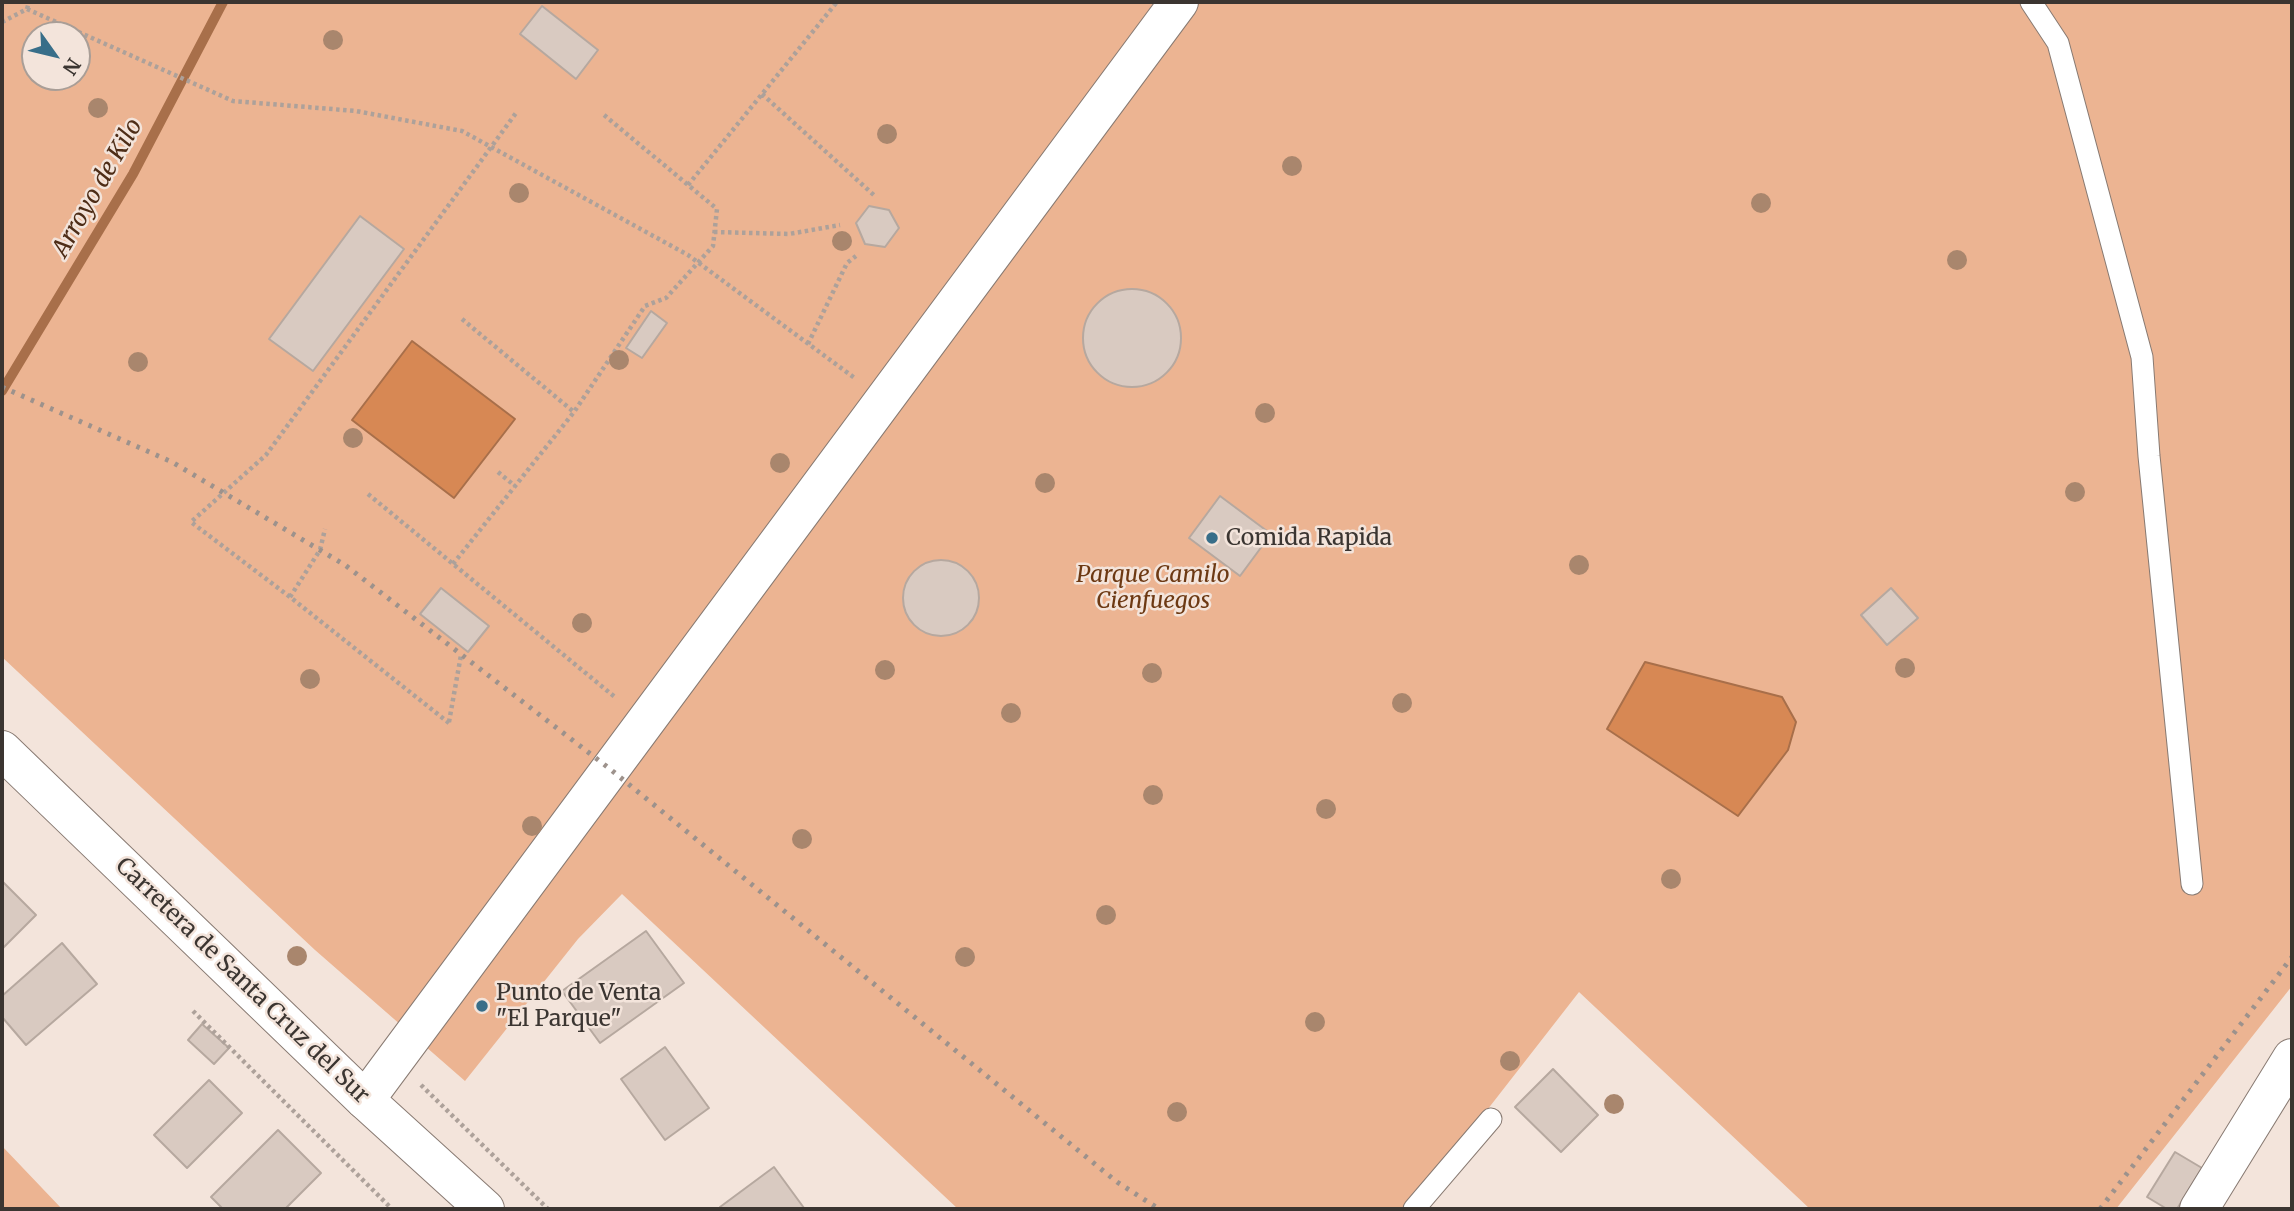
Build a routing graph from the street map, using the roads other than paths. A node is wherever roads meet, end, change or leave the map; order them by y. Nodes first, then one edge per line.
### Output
1 (1179, 2) edge
2 (2031, 2) edge
3 (2, 750) edge
4 (2192, 884) dead end
5 (2292, 1058) edge
6 (365, 1100) junction
7 (1491, 1119) dead end
8 (485, 1209) edge
9 (1414, 1209) edge
10 (2199, 1209) edge

1 - 6 street
2 - 4 lane
3 - 6 street, Carretera de Santa Cruz del Sur
5 - 10 street
6 - 8 street, Carretera de Santa Cruz del Sur
7 - 9 lane

